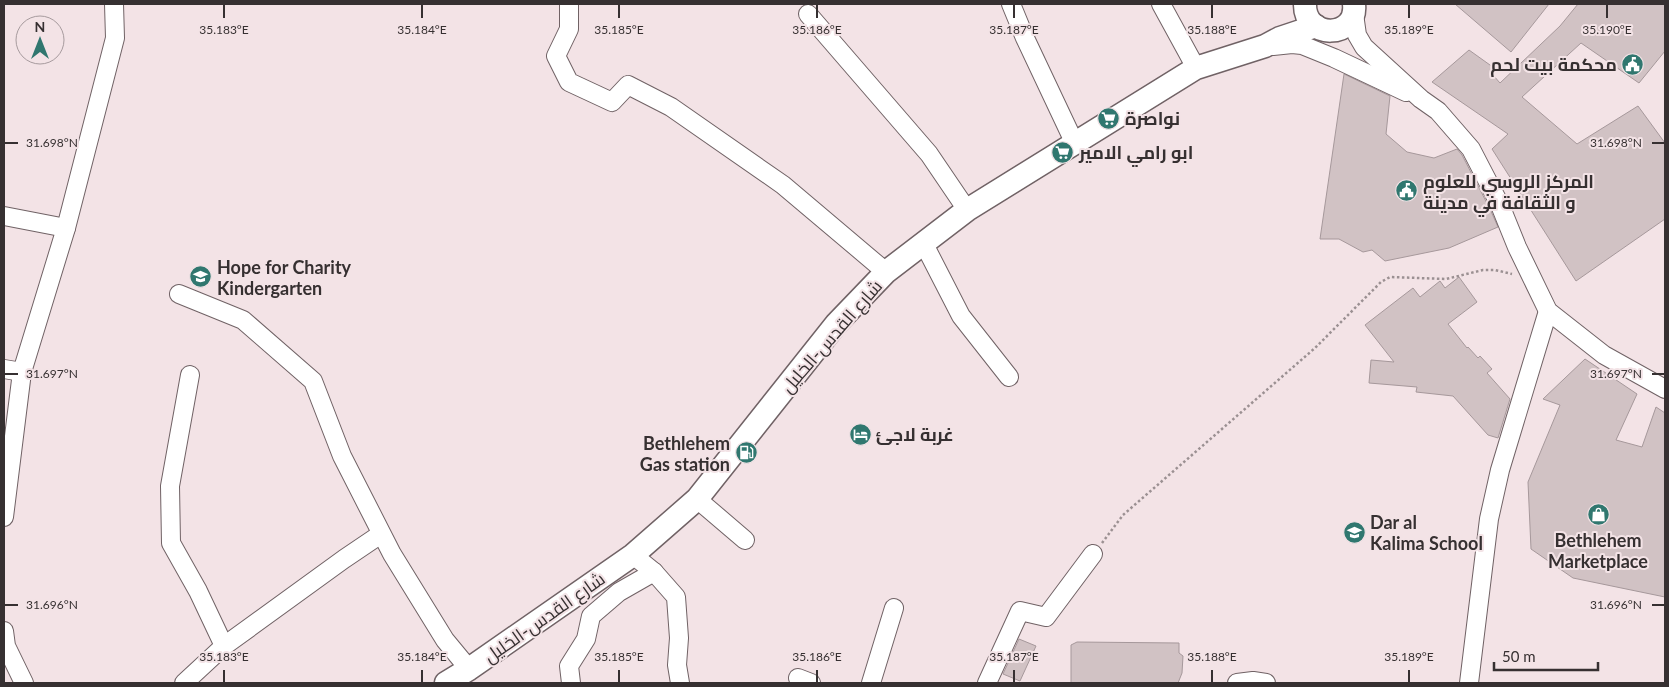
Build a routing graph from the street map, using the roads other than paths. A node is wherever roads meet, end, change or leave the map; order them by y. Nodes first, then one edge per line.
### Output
1 (114, 4) edge
2 (569, 4) edge
3 (1011, 4) edge
4 (1161, 4) edge
5 (1305, 4) edge
6 (1355, 7) edge
7 (808, 14) dead end
8 (1316, 26) junction
9 (1265, 46) junction
10 (1196, 68) junction
11 (1421, 99) junction
12 (1075, 144) junction
13 (967, 210) junction
14 (4, 216) edge
15 (66, 228) junction
16 (924, 244) junction
17 (886, 272) junction
18 (179, 294) dead end
19 (1548, 311) junction
20 (4, 369) edge
21 (22, 372) junction
22 (190, 375) dead end
23 (1008, 377) dead end
24 (1665, 390) edge
25 (697, 499) junction
26 (4, 517) edge
27 (381, 534) junction
28 (745, 540) dead end
29 (1093, 554) road end
30 (633, 555) junction
31 (654, 572) junction
32 (894, 608) dead end
33 (4, 631) edge
34 (224, 646) junction
35 (469, 669) junction
36 (24, 683) edge
37 (184, 683) edge
38 (446, 683) edge
39 (571, 683) edge
40 (680, 683) edge
41 (871, 683) edge
42 (987, 683) edge
43 (1237, 683) edge
44 (1266, 683) edge
45 (1469, 683) edge

1 - 15 street
2 - 17 street
3 - 12 street
4 - 10 street
5 - 8 main road
6 - 8 main road
6 - 11 street
7 - 13 street
8 - 9 main road, شارع القدس-الخليل
9 - 10 main road, شارع القدس-الخليل
9 - 11 street
10 - 12 main road, شارع القدس-الخليل
11 - 19 street
12 - 13 main road, شارع القدس-الخليل
13 - 16 main road, شارع القدس-الخليل
14 - 15 street
15 - 21 street
16 - 17 main road, شارع القدس-الخليل
16 - 23 street
17 - 25 main road, شارع القدس-الخليل
18 - 27 street
19 - 24 street
19 - 45 street
20 - 21 street
21 - 26 street
22 - 34 street
25 - 28 street
25 - 30 main road, شارع القدس-الخليل
27 - 34 street
27 - 35 street
29 - 42 street
30 - 31 street
30 - 35 main road, شارع القدس-الخليل
31 - 39 street
31 - 40 street
32 - 41 street
33 - 36 street
34 - 37 street
35 - 38 main road, شارع القدس-الخليل
43 - 44 street

